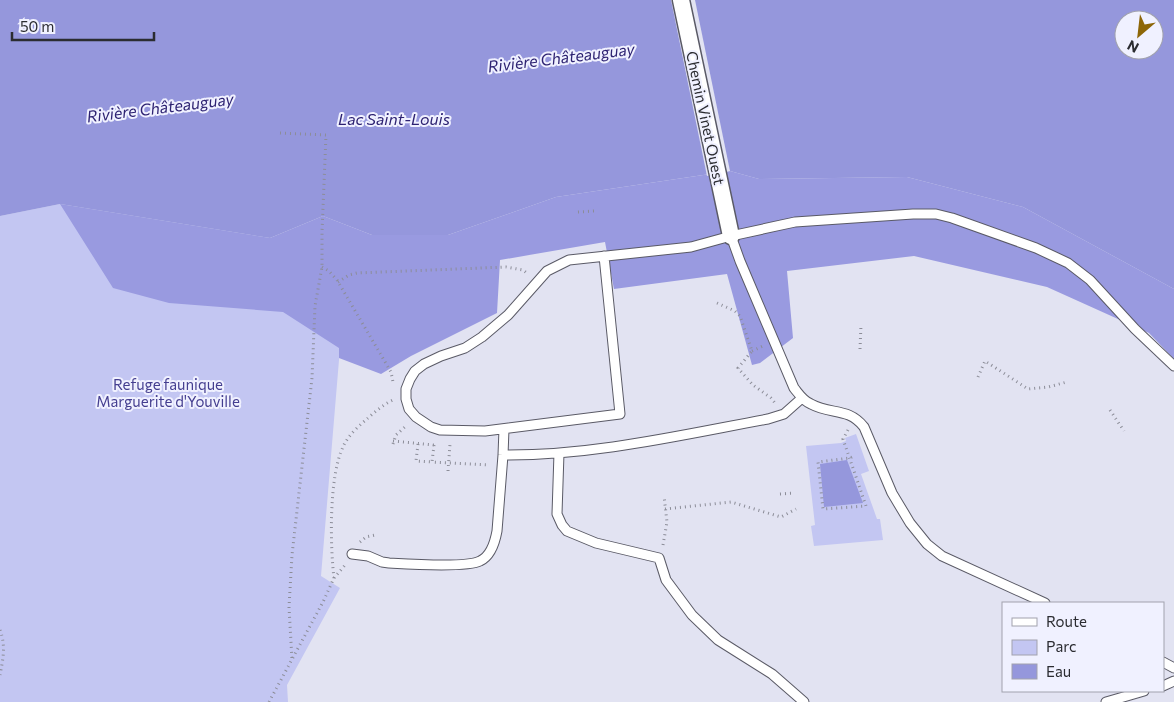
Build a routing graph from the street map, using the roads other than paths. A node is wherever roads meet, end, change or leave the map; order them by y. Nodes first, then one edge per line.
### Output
1 (681, 0) edge
2 (731, 236) junction
3 (604, 256) junction
4 (1174, 366) edge
5 (802, 398) junction
6 (504, 429) junction
7 (559, 453) junction
8 (504, 455) junction
9 (352, 554) dead end
10 (1043, 602) edge
11 (1141, 692) edge
12 (804, 702) edge
13 (1106, 702) edge

1 - 2 street, Chemin Vinet Ouest
2 - 3 lane
2 - 4 lane
2 - 5 lane
3 - 6 lane
3 - 6 lane
5 - 7 lane
5 - 10 lane
6 - 8 lane
7 - 8 lane
7 - 12 lane
8 - 9 lane
11 - 13 lane

